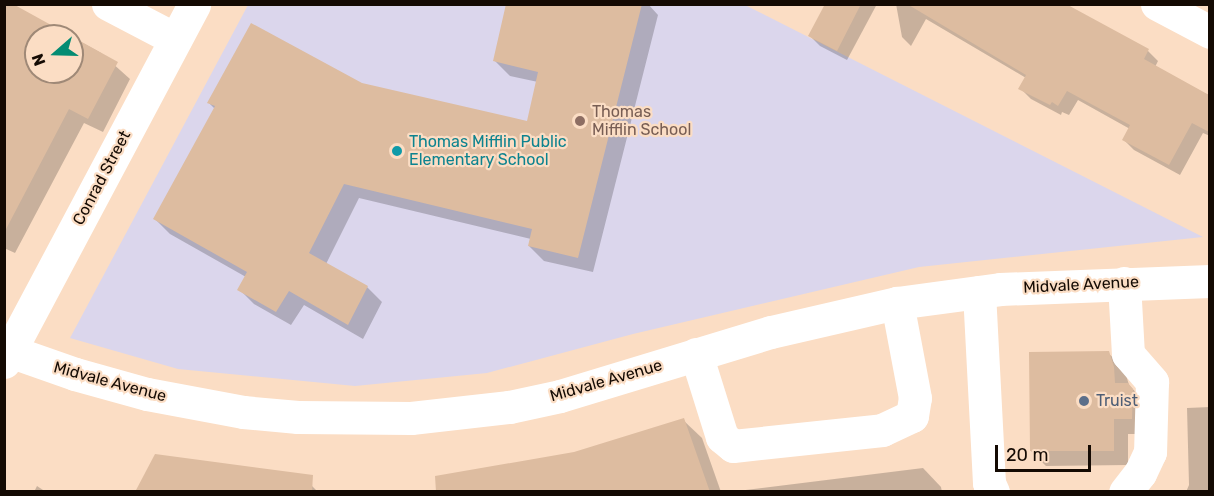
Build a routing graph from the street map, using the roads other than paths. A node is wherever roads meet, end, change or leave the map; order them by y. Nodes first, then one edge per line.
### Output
1 (108, 4) edge
2 (194, 4) edge
3 (1157, 4) edge
4 (1209, 32) edge
5 (176, 39) junction
6 (1209, 281) edge
7 (1124, 283) junction
8 (979, 292) junction
9 (897, 303) junction
10 (6, 354) edge
11 (696, 354) junction
12 (993, 492) edge
13 (1125, 492) edge

1 - 5 street
2 - 5 street, Conrad Street
3 - 4 street
5 - 10 street, Conrad Street
6 - 7 street, Midvale Avenue
7 - 8 street, Midvale Avenue
7 - 13 street
8 - 9 street, Midvale Avenue
8 - 12 street
9 - 11 street, Midvale Avenue
9 - 11 street
10 - 11 street, Midvale Avenue

